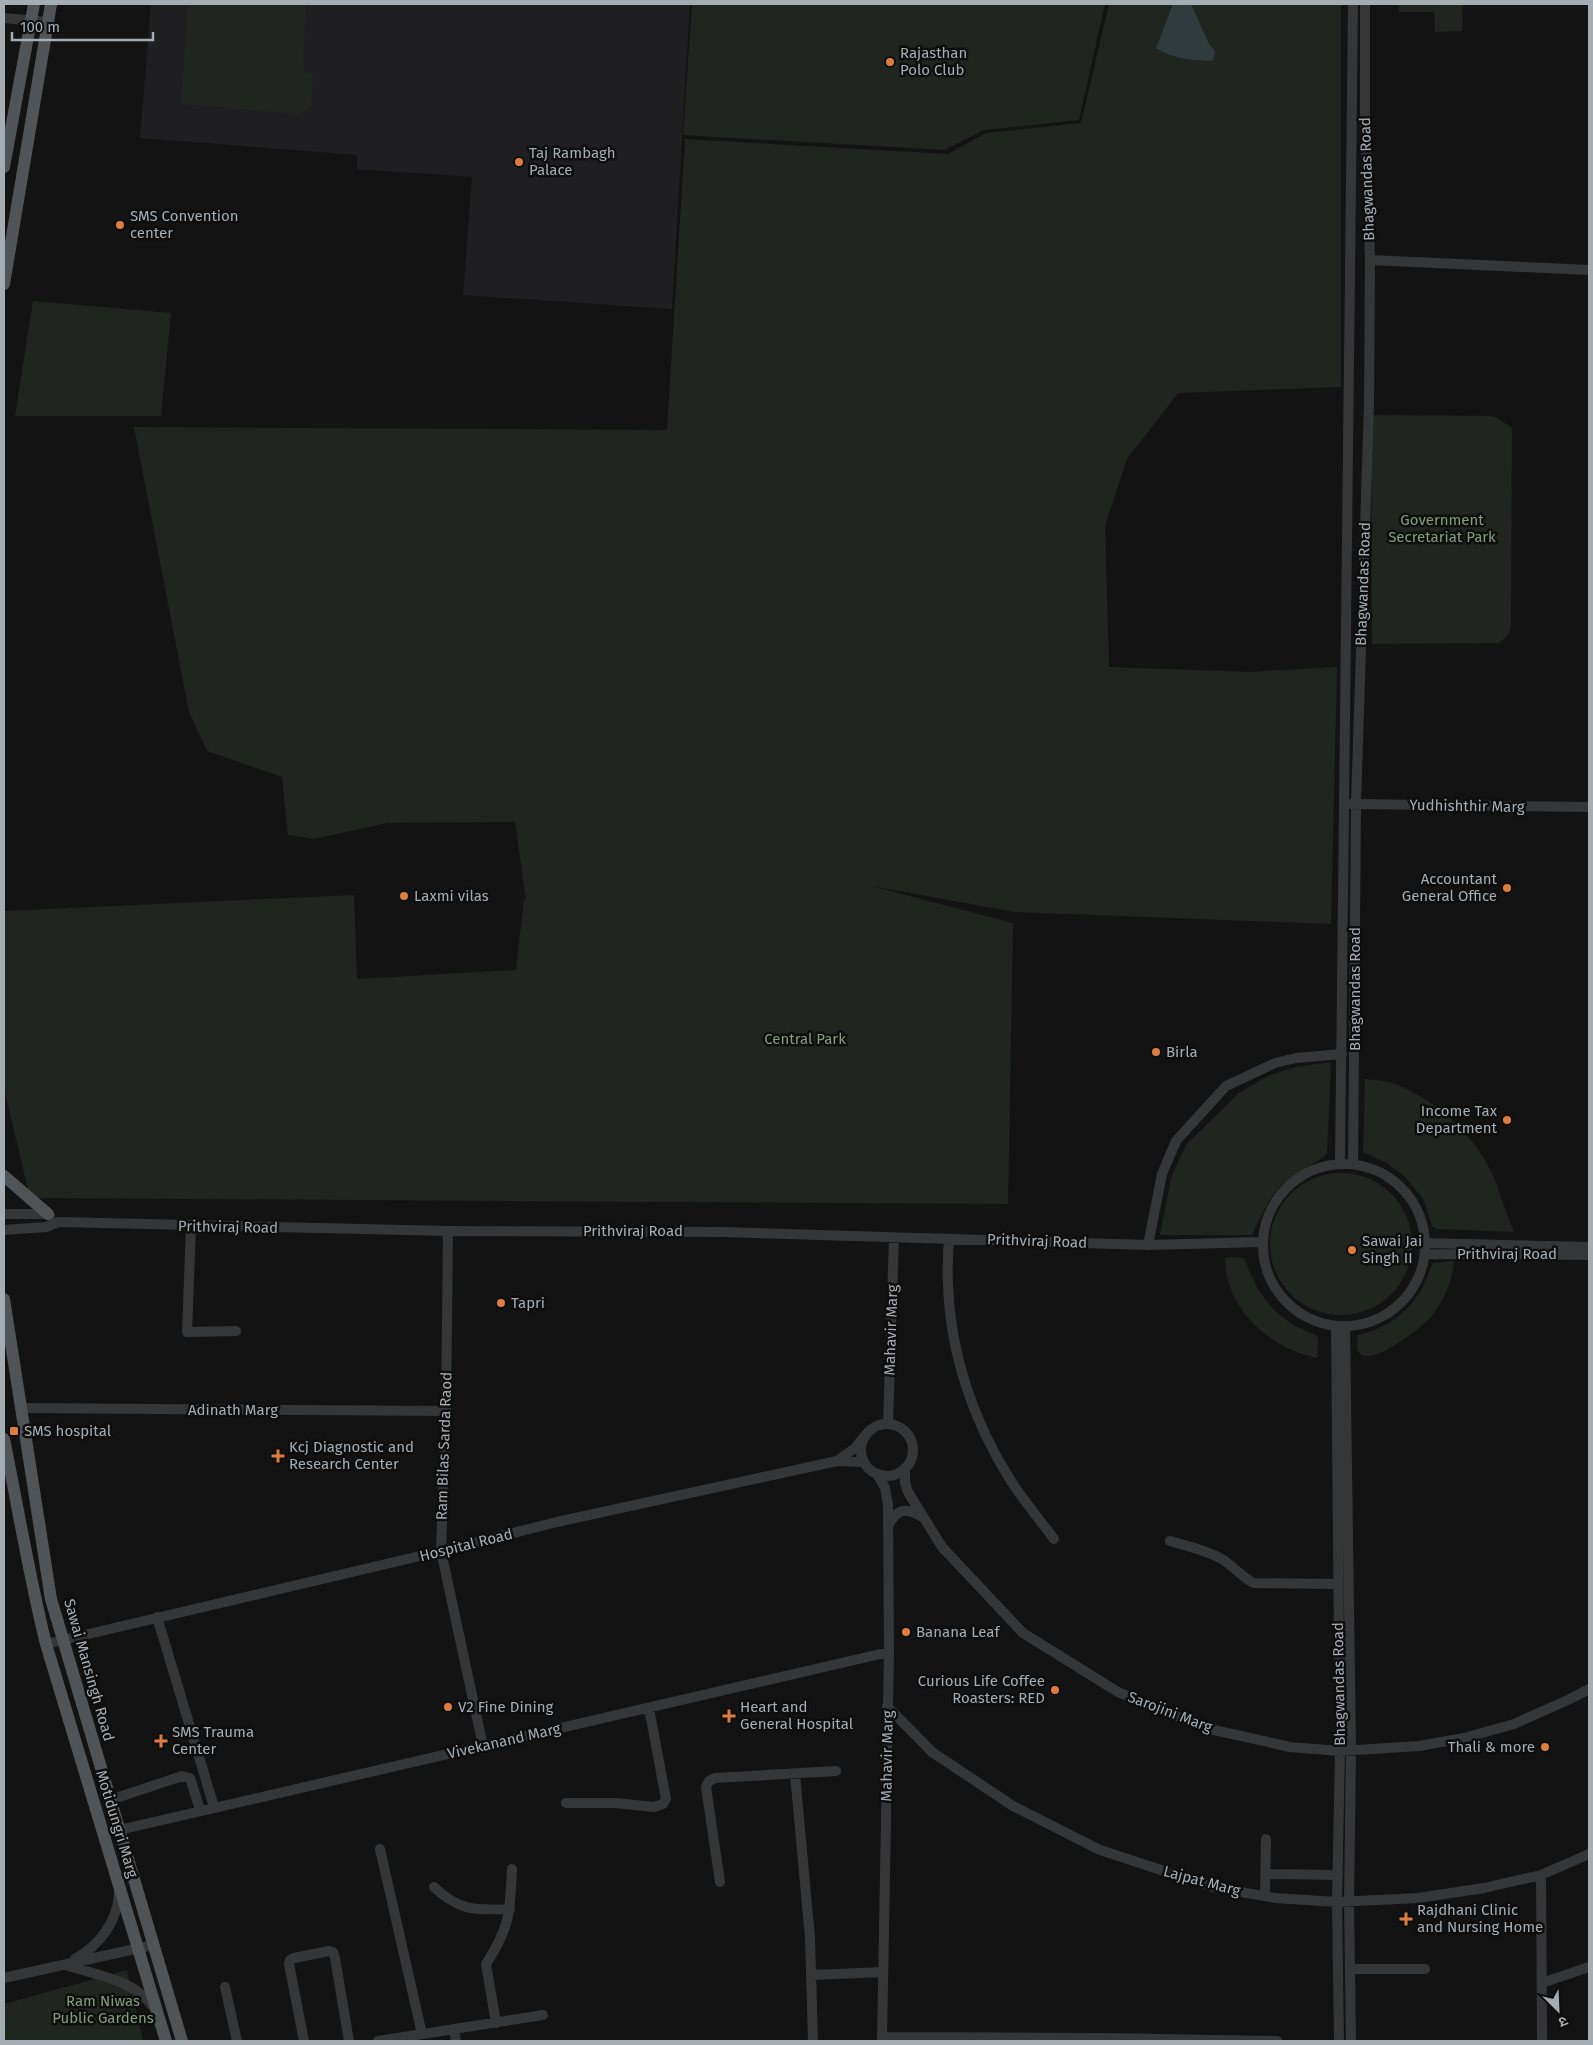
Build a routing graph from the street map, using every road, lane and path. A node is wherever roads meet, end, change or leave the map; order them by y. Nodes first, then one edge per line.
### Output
1 (34, 4) edge
2 (51, 4) edge
3 (1353, 4) edge
4 (1365, 4) edge
5 (4, 18) edge
6 (30, 20) junction
7 (47, 22) junction
8 (4, 167) edge
9 (1370, 260) junction
10 (1589, 270) edge
11 (4, 284) edge
12 (1345, 804) junction
13 (1356, 804) junction
14 (1589, 807) edge
15 (1342, 1054) junction
16 (1340, 1164) junction
17 (1353, 1164) junction
18 (4, 1176) edge
19 (4, 1214) edge
20 (48, 1214) junction
21 (59, 1222) junction
22 (191, 1226) junction
23 (4, 1230) edge
24 (448, 1231) junction
25 (894, 1237) junction
26 (949, 1239) junction
27 (1262, 1242) junction
28 (1426, 1243) junction
29 (1148, 1245) junction
30 (1589, 1247) edge
31 (1425, 1254) junction
32 (1589, 1255) edge
33 (4, 1299) edge
34 (1340, 1326) junction
35 (236, 1331) dead end
36 (20, 1408) junction
37 (446, 1411) junction
38 (888, 1424) junction
39 (864, 1438) junction
40 (4, 1439) edge
41 (837, 1461) junction
42 (864, 1462) junction
43 (905, 1468) junction
44 (877, 1474) junction
45 (922, 1517) junction
46 (888, 1525) junction
47 (1054, 1539) dead end
48 (1170, 1541) dead end
49 (441, 1551) junction
50 (1338, 1584) junction
51 (157, 1617) junction
52 (61, 1639) junction
53 (46, 1644) junction
54 (889, 1652) junction
55 (1589, 1689) edge
56 (888, 1706) junction
57 (649, 1708) junction
58 (483, 1746) junction
59 (1351, 1750) junction
60 (1340, 1751) junction
61 (836, 1770) dead end
62 (795, 1774) junction
63 (110, 1800) junction
64 (566, 1803) dead end
65 (214, 1807) junction
66 (200, 1810) junction
67 (119, 1830) junction
68 (1266, 1838) dead end
69 (380, 1849) dead end
70 (1589, 1854) edge
71 (512, 1870) dead end
72 (1266, 1874) junction
73 (1338, 1875) junction
74 (1541, 1875) junction
75 (720, 1882) dead end
76 (434, 1887) dead end
77 (120, 1889) junction
78 (1265, 1896) junction
79 (1337, 1902) junction
80 (1349, 1902) junction
81 (510, 1909) junction
82 (153, 1945) junction
83 (138, 1949) junction
84 (66, 1964) junction
85 (1589, 1966) edge
86 (1350, 1969) junction
87 (1425, 1969) dead end
88 (883, 1972) junction
89 (812, 1975) junction
90 (4, 1978) edge
91 (1542, 1983) junction
92 (225, 1987) dead end
93 (157, 2013) junction
94 (543, 2015) dead end
95 (496, 2023) junction
96 (454, 2029) junction
97 (422, 2034) junction
98 (882, 2039) edge
99 (166, 2041) edge
100 (182, 2041) edge
101 (237, 2041) edge
102 (304, 2041) edge
103 (349, 2041) edge
104 (378, 2041) edge
105 (456, 2041) edge
106 (813, 2041) edge
107 (1277, 2041) edge
108 (1340, 2041) edge
109 (1351, 2041) edge
110 (1542, 2041) edge

1 - 6 main road
2 - 7 main road
3 - 12 street, Bhagwandas Road
4 - 9 street, Bhagwandas Road
5 - 6 street
6 - 7 street
6 - 8 main road
7 - 11 main road
9 - 10 street
9 - 13 street, Bhagwandas Road
12 - 13 street, Yudhishthir Marg
12 - 15 street, Bhagwandas Road
13 - 14 street, Yudhishthir Marg
13 - 17 street, Bhagwandas Road
15 - 16 street, Bhagwandas Road
15 - 29 street
16 - 17 street
16 - 27 street
17 - 28 street
18 - 20 main road
19 - 20 street
20 - 21 street
21 - 22 street, Prithviraj Road
21 - 23 street, Prithviraj Road
22 - 24 street, Prithviraj Road
22 - 35 street
24 - 25 street, Prithviraj Road
24 - 37 street, Ram Bilas Sarda Raod
25 - 26 street, Prithviraj Road
25 - 38 street, Mahavir Marg
26 - 29 street, Prithviraj Road
26 - 47 street
27 - 29 street, Prithviraj Road
27 - 34 street
28 - 30 street, Prithviraj Road
28 - 31 street
31 - 32 street, Prithviraj Road
31 - 34 street
33 - 36 main road, Sawai Mansingh Road
34 - 50 street, Bhagwandas Road
34 - 59 street, Bhagwandas Road
36 - 37 street, Adinath Marg
36 - 52 main road, Sawai Mansingh Road
37 - 49 street, Ram Bilas Sarda Raod
38 - 39 street
38 - 43 street
39 - 41 street, Hospital Road
39 - 42 street
40 - 53 main road, Motidungri Marg
41 - 42 street
41 - 49 street, Hospital Road
42 - 44 street
43 - 44 street
43 - 45 street, Sarojini Marg
44 - 46 street, Mahavir Marg
45 - 46 street
45 - 60 street, Sarojini Marg
46 - 54 street, Mahavir Marg
48 - 50 street
49 - 51 street, Hospital Road
49 - 58 street, Ram Bilas Sarda Raod
50 - 60 street, Bhagwandas Road
51 - 52 street, Hospital Road
51 - 65 street
52 - 53 street, Hospital Road
52 - 63 main road, Sawai Mansingh Road
53 - 77 main road, Motidungri Marg
54 - 56 street, Mahavir Marg
54 - 57 street, Vivekanand Marg
55 - 59 street, Sarojini Marg
56 - 78 street, Lajpat Marg
56 - 88 street, Mahavir Marg
57 - 58 street, Vivekanand Marg
57 - 64 street
58 - 65 street, Vivekanand Marg
59 - 60 street, Sarojini Marg
59 - 80 street, Bhagwandas Road
60 - 73 street, Bhagwandas Road
61 - 62 street
62 - 75 street
62 - 89 street
63 - 66 street
63 - 67 main road, Sawai Mansingh Road
65 - 66 street, Vivekanand Marg
66 - 67 street, Vivekanand Marg
67 - 82 main road, Sawai Mansingh Road
68 - 72 street
69 - 97 street
70 - 74 street, Lajpat Marg
71 - 81 street
72 - 73 street
72 - 78 street
73 - 79 street, Bhagwandas Road
74 - 80 street, Lajpat Marg
74 - 91 street
76 - 81 street
77 - 83 main road, Motidungri Marg
77 - 84 street
78 - 79 street, Lajpat Marg
79 - 80 street, Lajpat Marg
79 - 108 street, Bhagwandas Road
80 - 86 street, Bhagwandas Road
81 - 95 street
82 - 83 street
82 - 100 main road, Sawai Mansingh Road
83 - 84 street
83 - 93 main road, Motidungri Marg
84 - 90 street
84 - 93 street
85 - 91 street
86 - 87 street
86 - 109 street, Bhagwandas Road
88 - 89 street
88 - 98 street, Mahavir Marg
89 - 106 street
91 - 110 street
92 - 101 street
93 - 99 main road, Motidungri Marg
94 - 95 street
95 - 96 street
96 - 97 street
96 - 105 street
97 - 104 street
98 - 107 street
102 - 103 street

